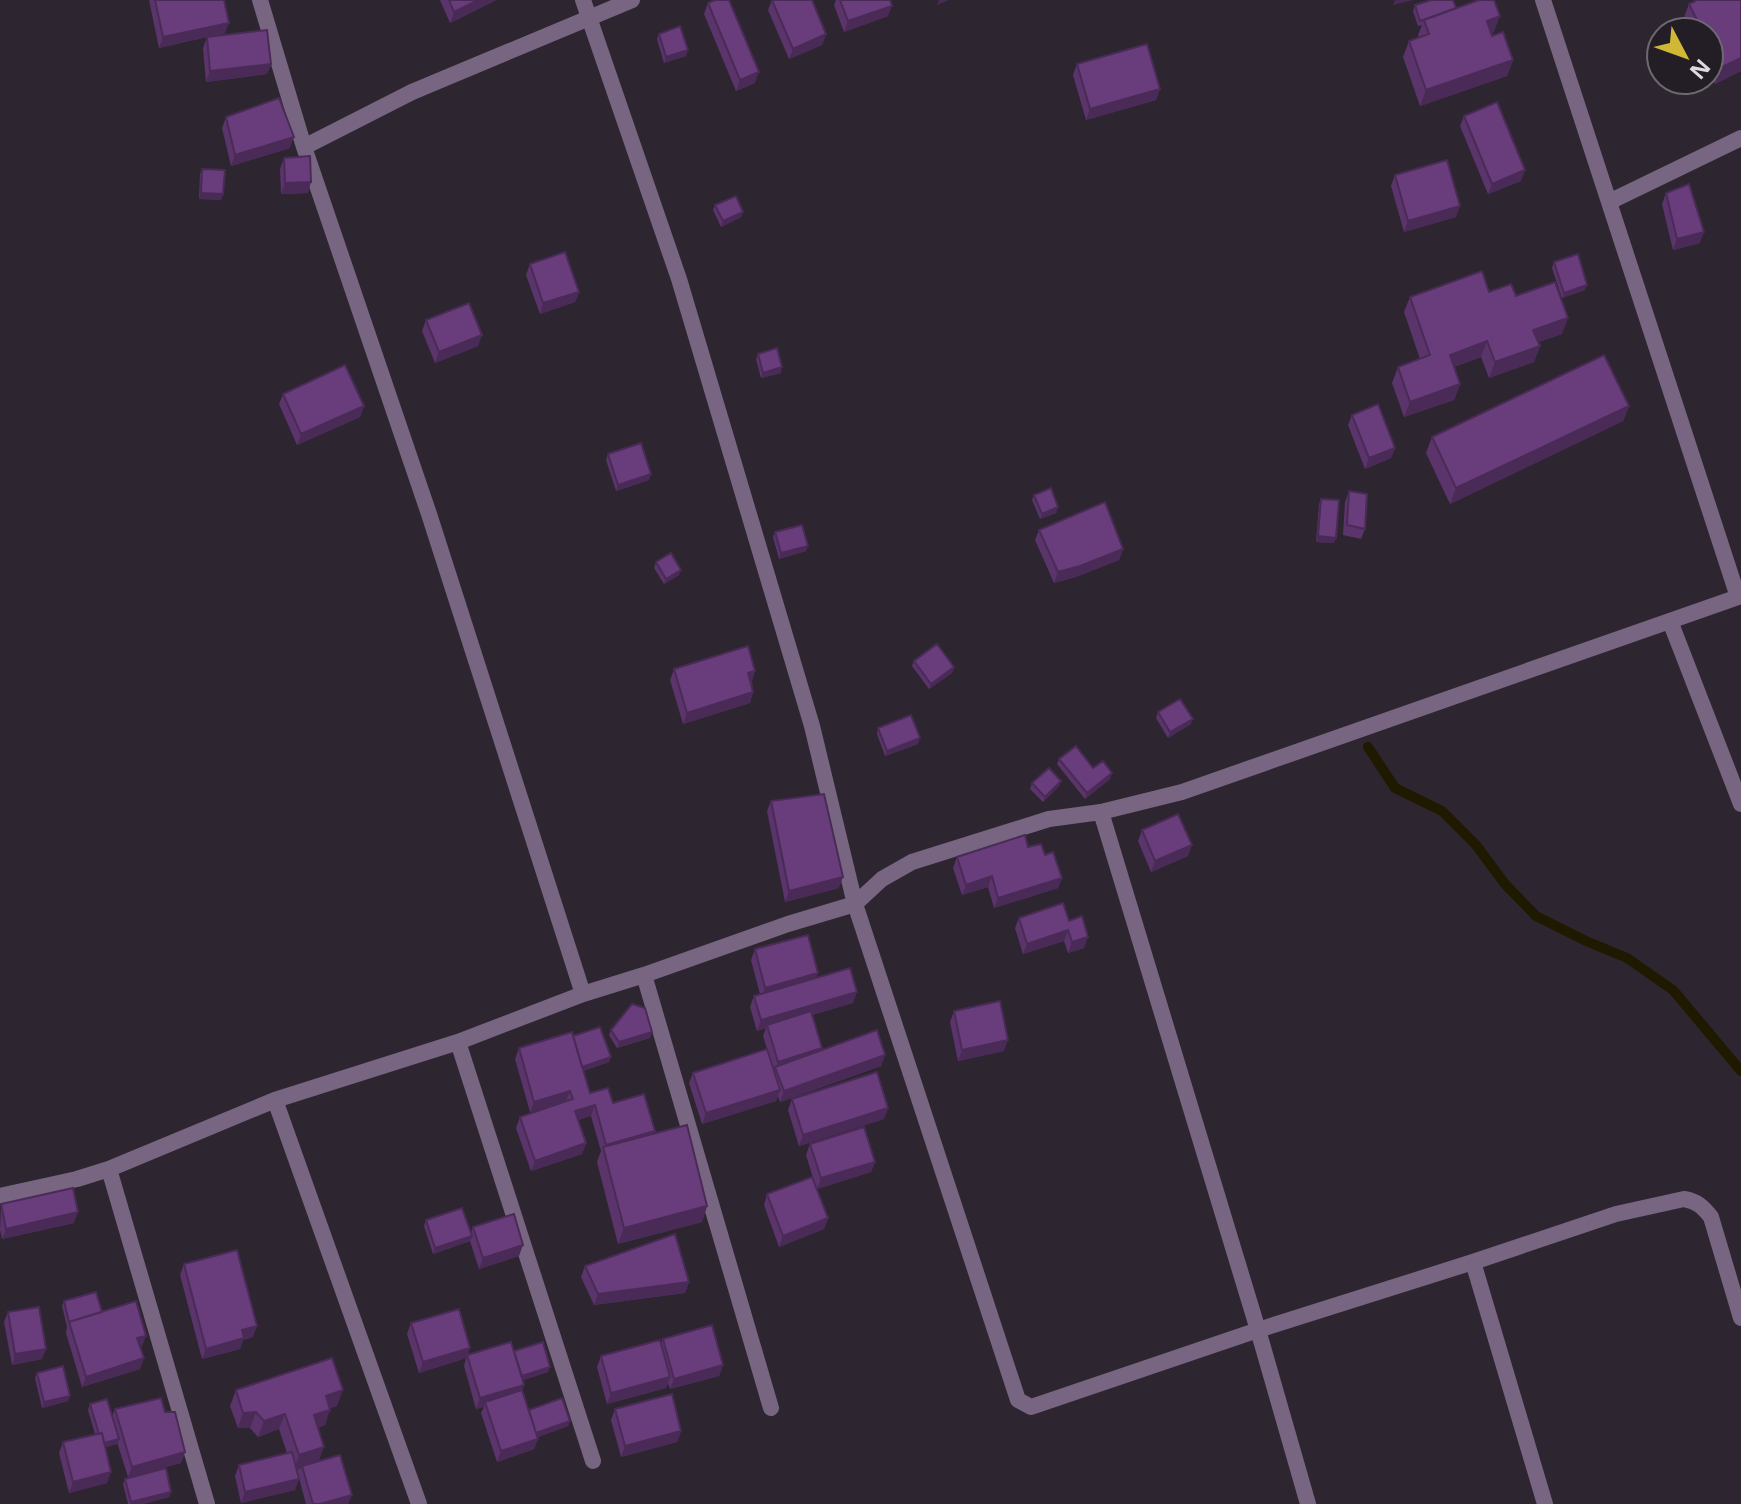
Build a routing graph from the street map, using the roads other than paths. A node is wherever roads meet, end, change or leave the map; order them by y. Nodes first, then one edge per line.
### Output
1 (260, 0) edge
2 (583, 0) edge
3 (632, 0) edge
4 (1543, 0) edge
5 (590, 18) junction
6 (1741, 138) edge
7 (304, 147) junction
8 (1609, 202) junction
9 (1740, 596) edge
10 (1670, 621) junction
11 (1741, 804) edge
12 (1101, 812) junction
13 (855, 904) junction
14 (644, 975) junction
15 (583, 994) junction
16 (458, 1042) junction
17 (275, 1100) junction
18 (109, 1169) junction
19 (0, 1196) edge
20 (1473, 1262) junction
21 (1741, 1318) edge
22 (1258, 1330) junction
23 (771, 1408) dead end
24 (593, 1461) dead end
25 (207, 1504) edge
26 (419, 1504) edge
27 (1308, 1504) edge
28 (1545, 1504) edge

1 - 7 street
2 - 5 street
3 - 5 street
4 - 8 street
5 - 7 street
5 - 13 street
6 - 8 street
7 - 15 street
8 - 9 street
9 - 10 street
10 - 11 street
10 - 12 street
12 - 13 street
12 - 22 street
13 - 14 street
13 - 22 street
14 - 15 street
14 - 23 street
15 - 16 street
16 - 17 street
16 - 24 street
17 - 18 street
17 - 26 street
18 - 19 street
18 - 25 street
20 - 21 street
20 - 22 street
20 - 28 street
22 - 27 street

